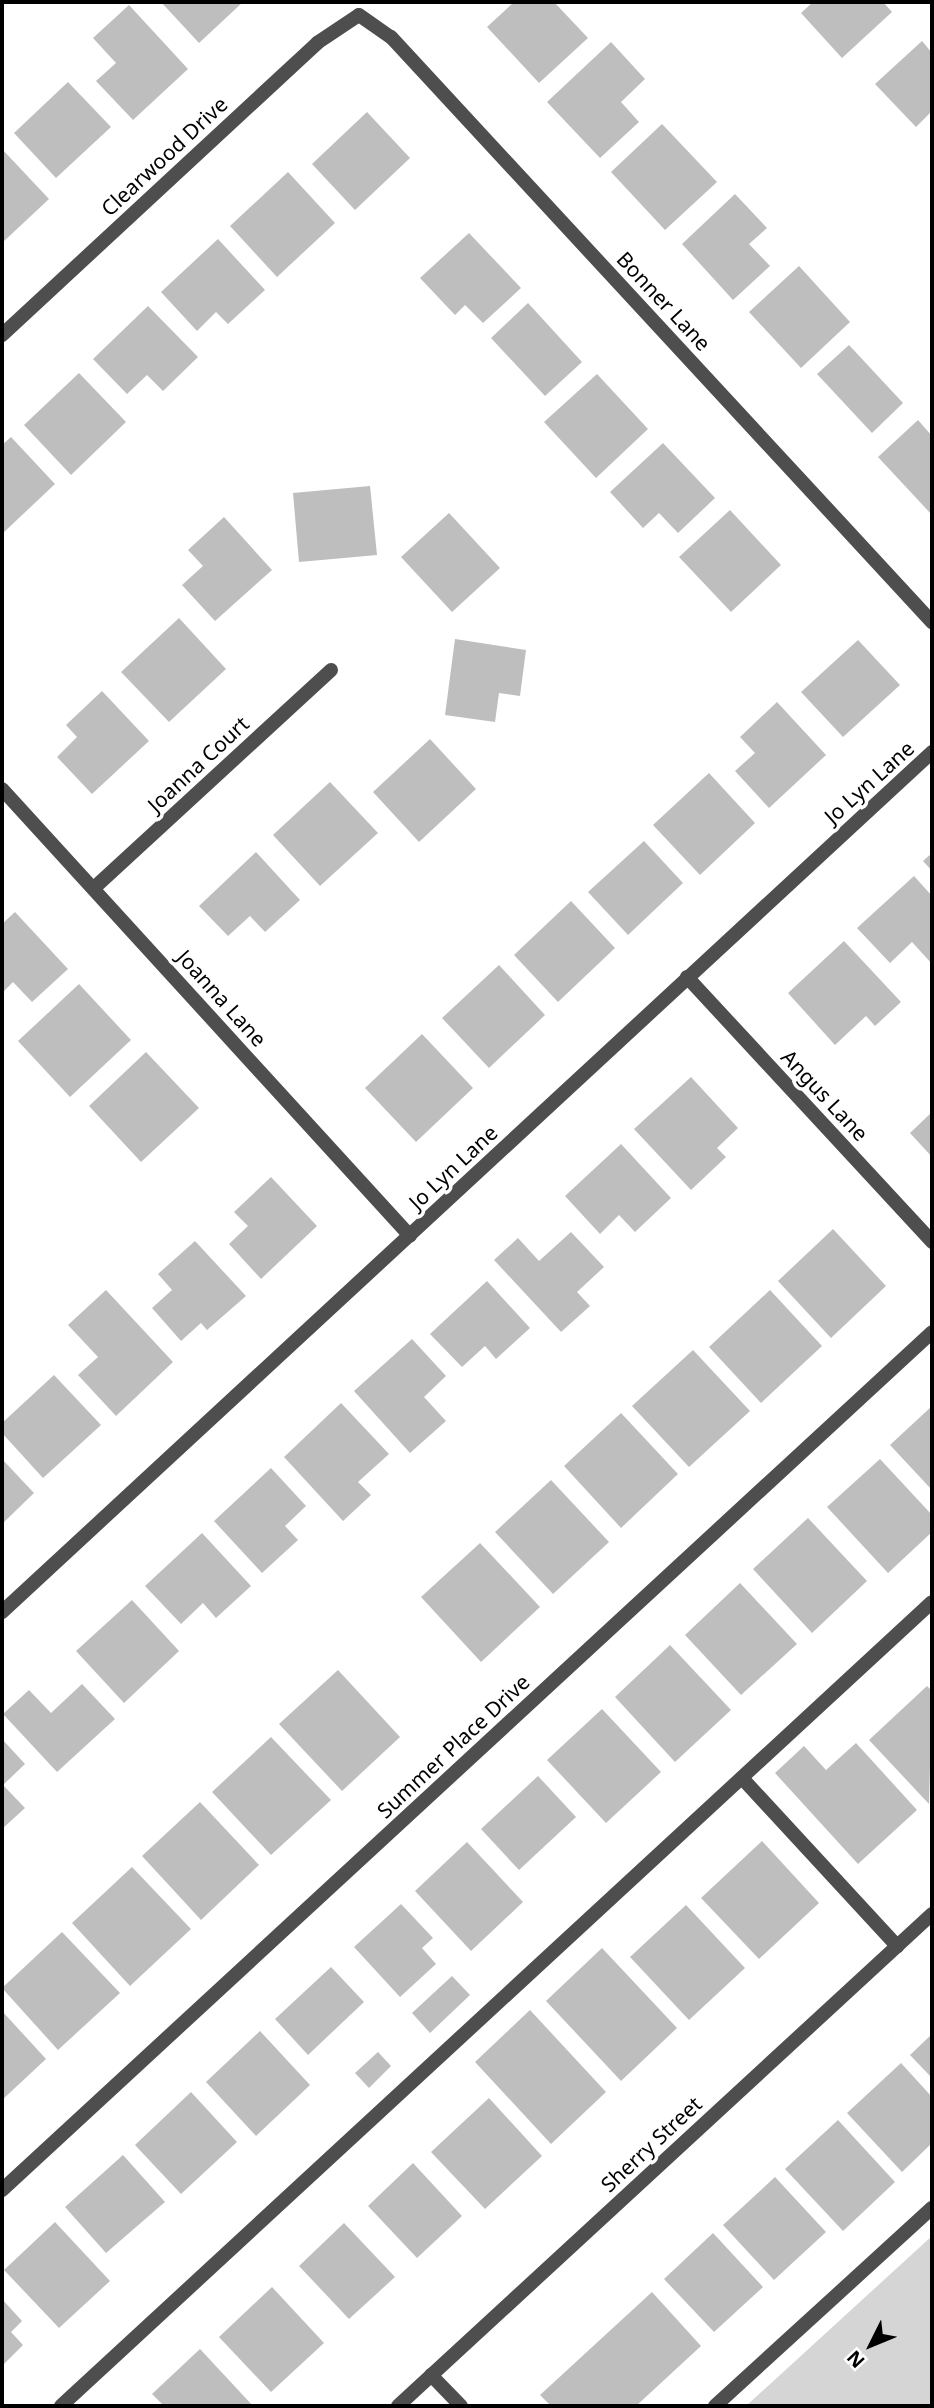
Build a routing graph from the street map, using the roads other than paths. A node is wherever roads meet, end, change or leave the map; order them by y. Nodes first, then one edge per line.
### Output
1 (359, 15) joint
2 (2, 335) edge
3 (932, 622) edge
4 (331, 670) dead end
5 (932, 752) edge
6 (2, 789) edge
7 (94, 888) junction
8 (687, 976) junction
9 (410, 1236) junction
10 (932, 1242) edge
11 (932, 1332) edge
12 (932, 1602) edge
13 (2, 1612) edge
14 (742, 1778) junction
15 (932, 1914) edge
16 (897, 1946) junction
17 (2, 2190) edge
18 (932, 2208) edge
19 (431, 2375) junction
20 (61, 2406) edge
21 (398, 2406) edge
22 (461, 2406) edge
23 (715, 2406) edge

1 - 2 street, Clearwood Drive
1 - 3 street, Bonner Lane
4 - 7 street, Joanna Court
5 - 8 street, Jo Lyn Lane
6 - 7 street, Joanna Lane
7 - 9 street, Joanna Lane
8 - 9 street, Jo Lyn Lane
8 - 10 street, Angus Lane
9 - 13 street, Jo Lyn Lane
11 - 17 street, Summer Place Drive
12 - 14 street
14 - 16 street
14 - 20 street
15 - 16 street, Sherry Street
16 - 19 street, Sherry Street
18 - 23 street
19 - 21 street, Sherry Street
19 - 22 street

